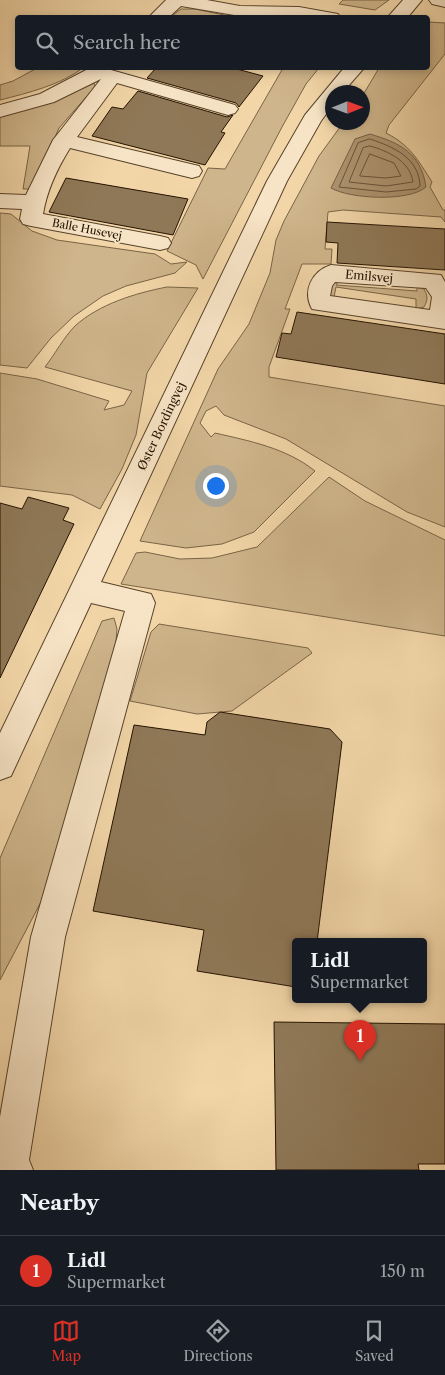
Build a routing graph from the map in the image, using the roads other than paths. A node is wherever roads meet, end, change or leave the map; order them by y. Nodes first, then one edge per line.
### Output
1 (176, 0) edge
2 (413, 0) edge
3 (438, 0) edge
4 (445, 2) edge
5 (161, 15) edge
6 (316, 15) edge
7 (399, 15) edge
8 (352, 70) edge
9 (105, 72) edge
10 (340, 85) edge
11 (325, 103) edge
12 (228, 109) dead end
13 (0, 111) edge
14 (63, 140) junction
15 (192, 171) dead end
16 (0, 201) edge
17 (32, 202) junction
18 (160, 243) dead end
19 (443, 321) edge
20 (84, 590) junction
21 (10, 721) edge
22 (0, 766) edge
23 (14, 1170) edge

1 - 5 street
1 - 6 street
2 - 7 street
3 - 4 street
8 - 10 street, Øster Bordingvej
9 - 12 street
9 - 13 street
9 - 14 street
11 - 20 street, Øster Bordingvej
14 - 15 street
14 - 17 street
16 - 17 street
17 - 18 street, Balle Husevej
19 - 19 street, Emilsvej
20 - 21 street, Øster Bordingvej
20 - 23 street
21 - 22 street, Øster Bordingvej

